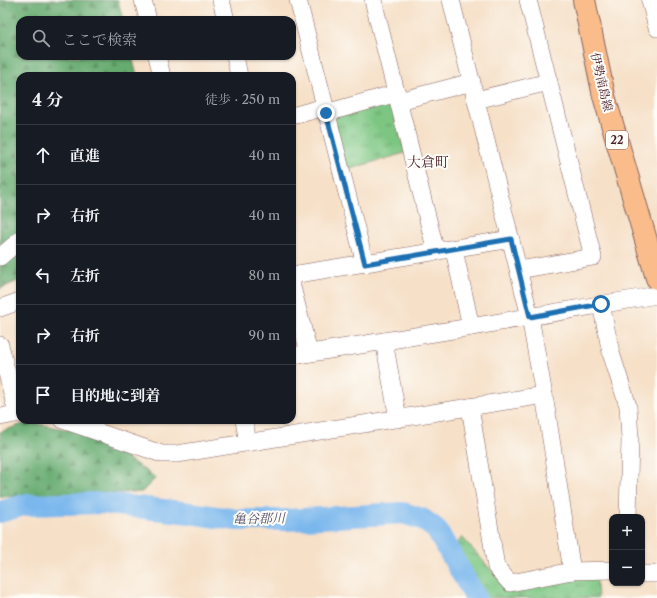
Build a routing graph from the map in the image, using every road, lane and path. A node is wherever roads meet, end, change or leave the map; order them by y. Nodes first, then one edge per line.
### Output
1 (143, 0) edge
2 (221, 0) edge
3 (298, 0) edge
4 (373, 0) edge
5 (451, 0) edge
6 (528, 0) edge
7 (584, 0) edge
8 (650, 0) edge
9 (147, 16) edge
10 (225, 16) edge
11 (657, 28) edge
12 (158, 60) edge
13 (235, 60) edge
14 (161, 72) edge
15 (238, 72) edge
16 (472, 82) junction
17 (549, 82) junction
18 (398, 97) junction
19 (476, 100) junction
20 (326, 110) junction
21 (296, 115) edge
22 (511, 239) junction
23 (16, 243) edge
24 (454, 250) junction
25 (436, 252) junction
26 (0, 257) edge
27 (365, 264) junction
28 (519, 270) junction
29 (296, 274) edge
30 (657, 278) edge
31 (657, 295) edge
32 (16, 302) edge
33 (296, 303) edge
34 (601, 304) junction
35 (0, 308) edge
36 (530, 317) junction
37 (471, 327) junction
38 (384, 341) junction
39 (0, 345) edge
40 (309, 353) junction
41 (296, 355) edge
42 (544, 395) junction
43 (16, 405) edge
44 (470, 408) junction
45 (16, 413) edge
46 (0, 417) edge
47 (398, 419) junction
48 (84, 424) edge
49 (245, 424) edge
50 (94, 426) edge
51 (248, 443) junction
52 (628, 514) edge
53 (609, 570) edge
54 (572, 571) junction
55 (645, 574) edge
56 (657, 574) edge

1 - 9 street
2 - 10 street
3 - 20 street
4 - 18 street
5 - 16 street
6 - 17 street
7 - 30 main road, 伊勢南島線 / 22
8 - 11 street
12 - 14 street
13 - 15 street
16 - 18 street
16 - 19 street
17 - 19 street
17 - 28 street
18 - 20 street
18 - 25 street
19 - 22 street
20 - 21 street
20 - 27 street
22 - 24 street
22 - 28 street
23 - 26 street
24 - 25 street
24 - 37 street
25 - 27 street
27 - 29 street
28 - 36 street
31 - 34 street
32 - 35 street
33 - 40 street
34 - 36 street
34 - 52 street
36 - 37 street
36 - 42 street
37 - 38 street
38 - 40 street
38 - 47 street
39 - 43 street
40 - 41 street
42 - 44 street
42 - 54 street
44 - 47 street
44 - 54 street
45 - 46 street
47 - 51 street
48 - 50 street
49 - 51 street
50 - 51 street
53 - 54 street
55 - 56 street

